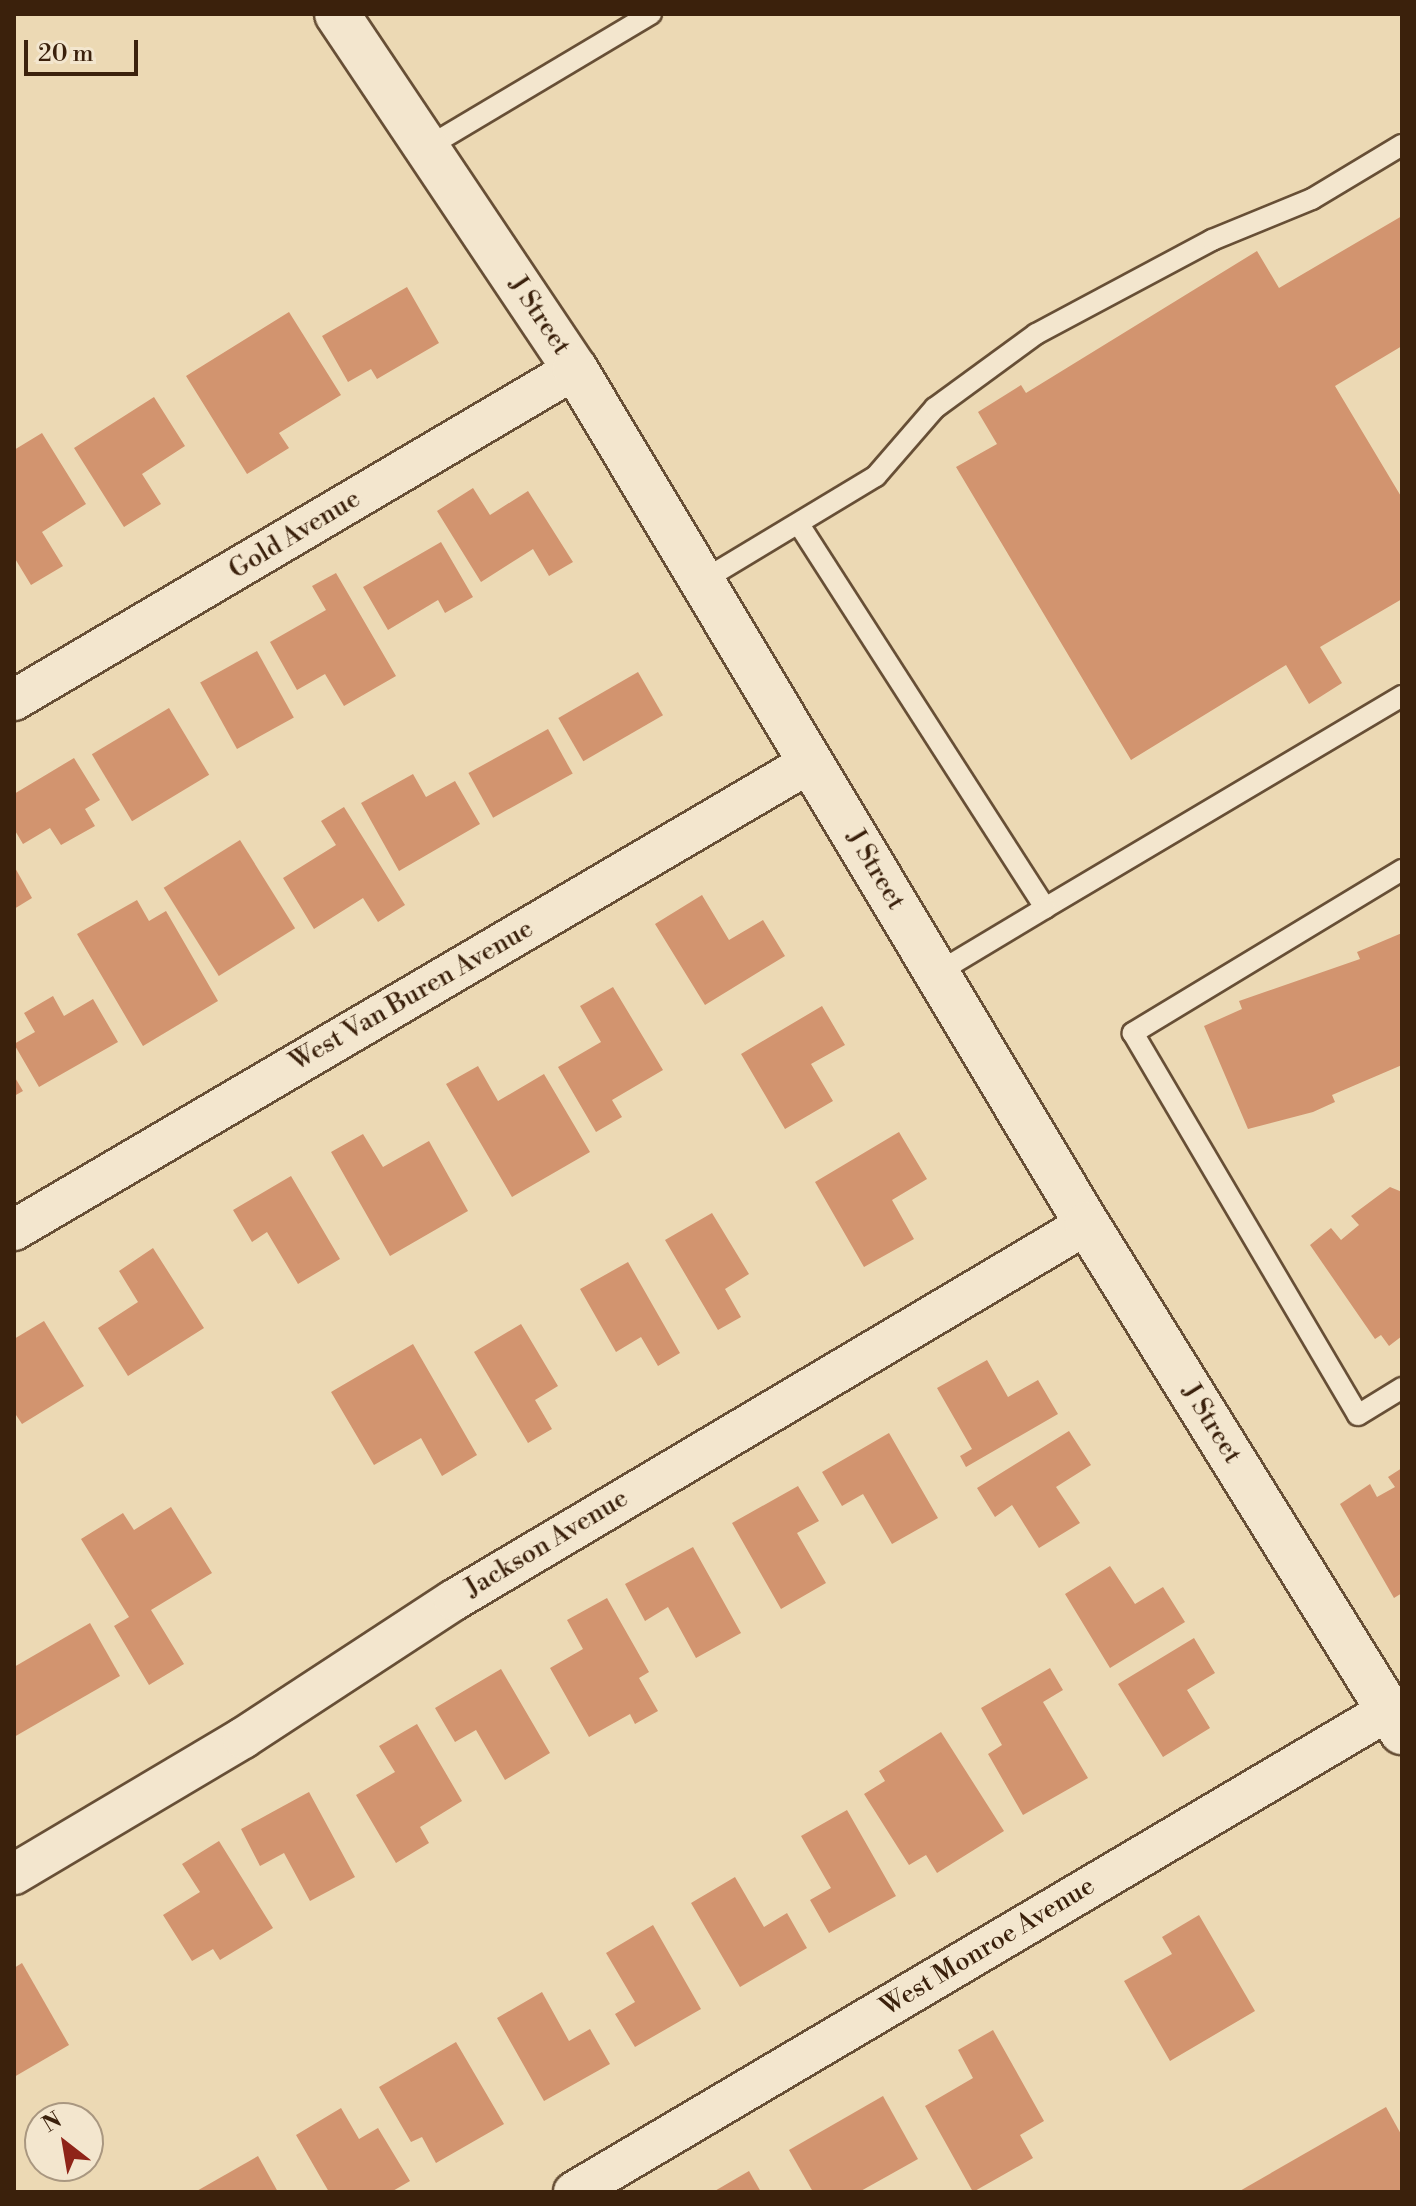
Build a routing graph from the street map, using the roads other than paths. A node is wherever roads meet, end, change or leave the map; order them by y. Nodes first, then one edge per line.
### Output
1 (337, 14) edge
2 (651, 14) edge
3 (1402, 145) edge
4 (426, 148) junction
5 (575, 369) junction
6 (800, 526) junction
7 (702, 581) junction
8 (1402, 696) edge
9 (14, 700) edge
10 (811, 762) junction
11 (1402, 870) edge
12 (1045, 908) junction
13 (937, 973) junction
14 (1087, 1224) junction
15 (14, 1230) edge
16 (1402, 1388) edge
17 (1398, 1715) edge
18 (14, 1874) edge
19 (574, 2192) edge

1 - 4 street, J Street
2 - 4 lane
3 - 6 lane
4 - 5 street, J Street
5 - 7 street, J Street
5 - 9 street, Gold Avenue
6 - 7 lane
6 - 12 lane
7 - 10 street, J Street
8 - 12 lane
10 - 13 street, J Street
10 - 15 street, West Van Buren Avenue
11 - 16 lane
12 - 13 lane
13 - 14 street, J Street
14 - 17 street, J Street
14 - 18 street, Jackson Avenue
17 - 19 street, West Monroe Avenue

